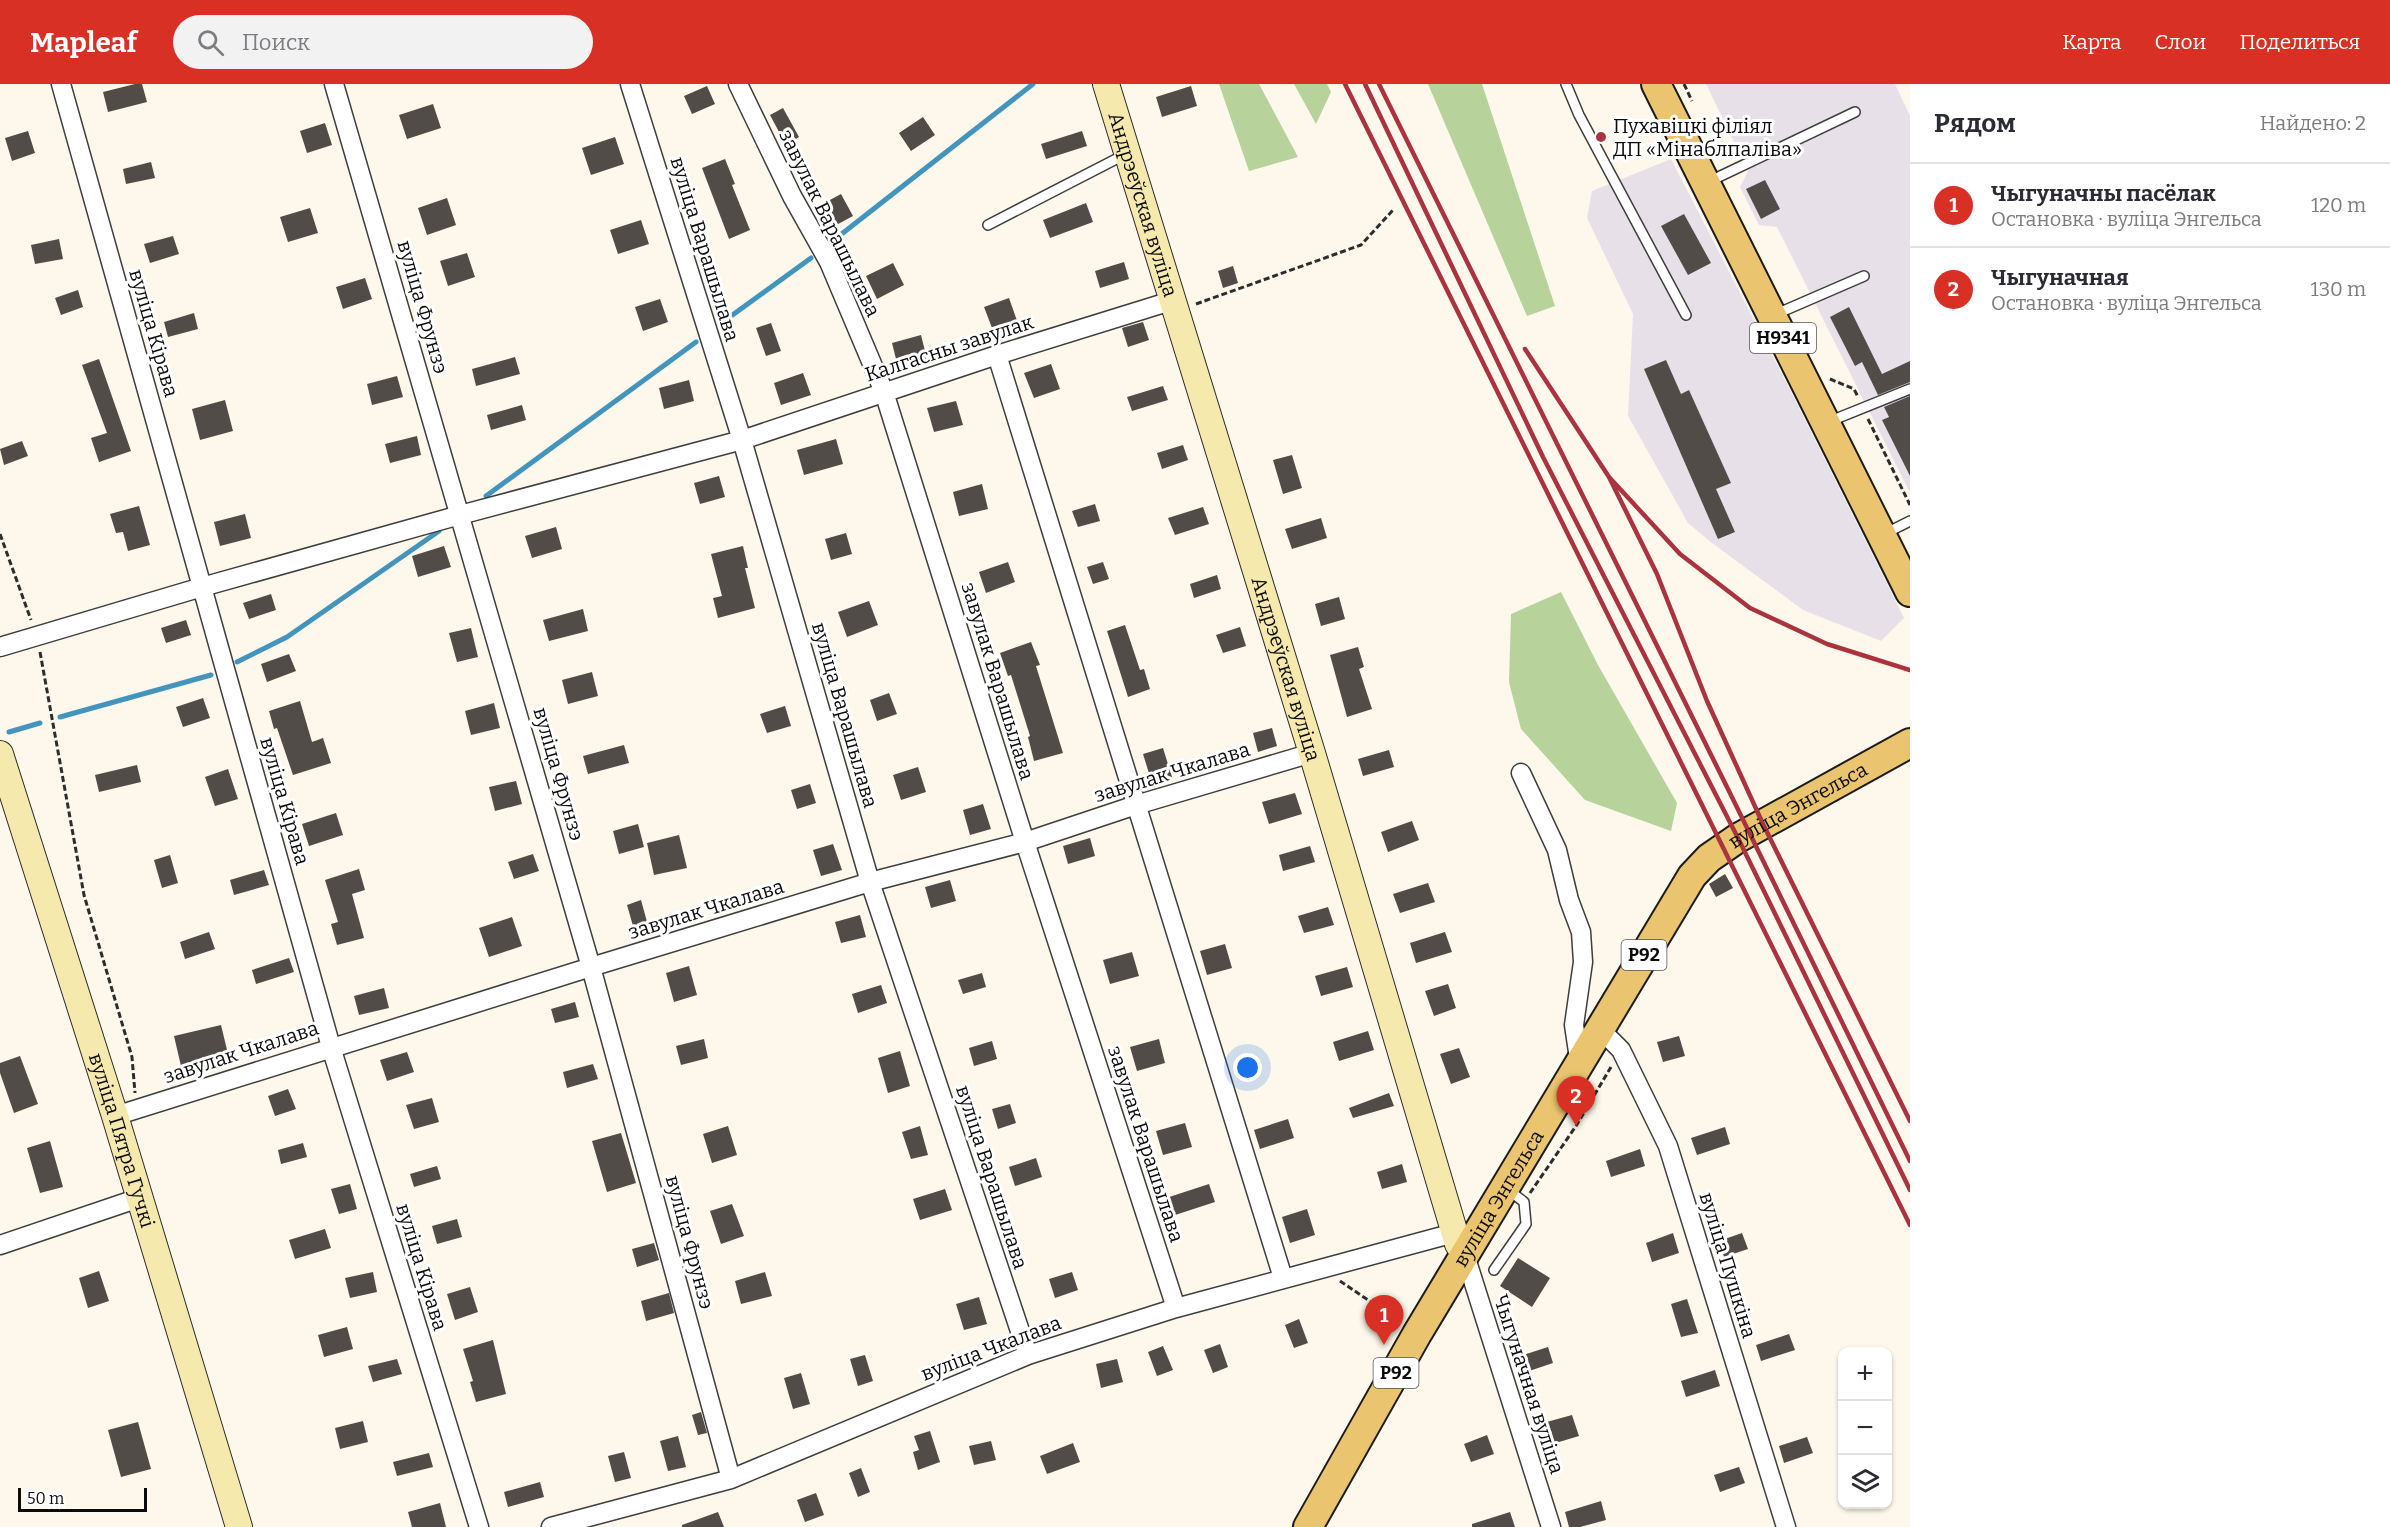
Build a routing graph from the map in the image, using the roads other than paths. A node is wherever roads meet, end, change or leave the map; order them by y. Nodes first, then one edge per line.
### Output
1 (61, 84) edge
2 (334, 84) edge
3 (630, 84) edge
4 (738, 84) edge
5 (1106, 84) edge
6 (1566, 84) edge
7 (1656, 84) edge
8 (1855, 112) dead end
9 (1127, 154) junction
10 (1706, 183) junction
11 (988, 225) dead end
12 (1864, 276) dead end
13 (1173, 306) junction
14 (1686, 315) dead end
15 (1772, 316) junction
16 (997, 355) junction
17 (1910, 388) edge
18 (884, 392) junction
19 (1826, 423) junction
20 (742, 440) junction
21 (460, 515) junction
22 (1910, 521) edge
23 (1882, 535) junction
24 (202, 587) junction
25 (1910, 592) edge
26 (0, 647) edge
27 (1910, 743) edge
28 (1312, 753) junction
29 (0, 754) edge
30 (1521, 773) dead end
31 (1136, 805) junction
32 (1025, 842) junction
33 (870, 882) junction
34 (591, 967) junction
35 (1600, 1029) junction
36 (331, 1047) junction
37 (1583, 1058) junction
38 (126, 1113) junction
39 (1505, 1188) junction
40 (140, 1198) junction
41 (1460, 1244) junction
42 (0, 1245) edge
43 (1494, 1270) dead end
44 (1283, 1278) junction
45 (1176, 1308) junction
46 (1028, 1355) junction
47 (731, 1479) junction
48 (239, 1527) edge
49 (479, 1527) edge
50 (551, 1527) edge
51 (1308, 1527) edge
52 (1551, 1527) edge
53 (1786, 1527) edge

1 - 24 street, вуліца Кірава
2 - 21 street, вуліца Фрунзэ
3 - 20 street, вуліца Варашылава
4 - 18 street, завулак Варашылава
5 - 9 main road, Андрэеўская вуліца
6 - 14 lane
7 - 10 main road, Н9341
8 - 10 lane
9 - 11 lane
9 - 13 main road, Андрэеўская вуліца
10 - 15 main road, Н9341
12 - 15 lane
13 - 16 street, Калгасны завулак
13 - 28 main road, Андрэеўская вуліца
15 - 19 main road, Н9341
16 - 18 street, Калгасны завулак
16 - 31 street
17 - 19 lane
18 - 20 street, Калгасны завулак
18 - 32 street, завулак Варашылава
19 - 23 main road, Н9341
20 - 21 street, Калгасны завулак
20 - 33 street, вуліца Варашылава
21 - 24 street, Калгасны завулак
21 - 34 street, вуліца Фрунзэ
22 - 23 lane
23 - 25 main road, Н9341
24 - 26 street, Калгасны завулак
24 - 36 street, вуліца Кірава
27 - 35 main road, вуліца Энгельса / Р92
28 - 31 street, завулак Чкалава
28 - 41 main road, Андрэеўская вуліца
29 - 38 main road, вуліца Пятра Гучкі
30 - 37 street
31 - 32 street, завулак Чкалава
31 - 44 street
32 - 33 street, завулак Чкалава
32 - 45 street, завулак Варашылава
33 - 34 street, завулак Чкалава
33 - 46 street, вуліца Варашылава
34 - 36 street, завулак Чкалава
34 - 47 street, вуліца Фрунзэ
35 - 37 main road, вуліца Энгельса / Р92
35 - 53 street, вуліца Пушкіна
36 - 38 street, завулак Чкалава
36 - 49 street, вуліца Кірава
37 - 39 main road, вуліца Энгельса / Р92
38 - 40 main road, вуліца Пятра Гучкі
39 - 41 main road, вуліца Энгельса / Р92
39 - 43 lane
40 - 42 street
40 - 48 main road, вуліца Пятра Гучкі
41 - 44 street, вуліца Чкалава
41 - 51 main road, вуліца Энгельса / Р92
41 - 52 street, Чыгуначная вуліца
44 - 45 street, вуліца Чкалава
45 - 46 street, вуліца Чкалава
46 - 47 street, вуліца Чкалава
47 - 50 street, вуліца Чкалава

